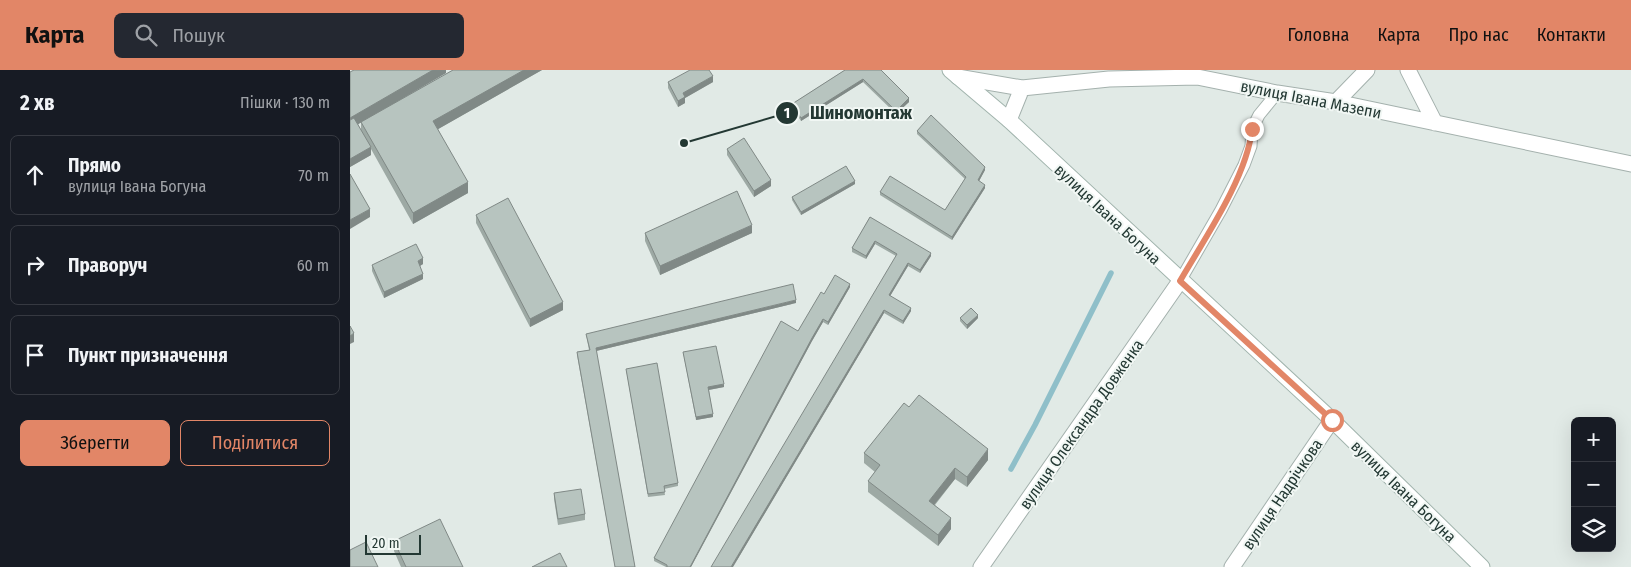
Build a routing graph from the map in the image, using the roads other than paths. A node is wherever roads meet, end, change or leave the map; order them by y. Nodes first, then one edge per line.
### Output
1 (1367, 70) edge
2 (1408, 70) edge
3 (954, 74) edge
4 (1022, 88) junction
5 (1277, 93) junction
6 (1336, 102) junction
7 (1009, 120) junction
8 (1435, 123) junction
9 (1631, 164) edge
10 (1180, 281) junction
11 (1332, 420) junction
12 (981, 567) edge
13 (1232, 567) edge
14 (1482, 567) edge

1 - 6 street
2 - 8 street
3 - 4 street, вулиця Івана Мазепи
3 - 7 street, вулиця Івана Богуна
4 - 5 street, вулиця Івана Мазепи
4 - 7 street
5 - 6 street, вулиця Івана Мазепи
5 - 10 lane
6 - 8 street, вулиця Івана Мазепи
7 - 10 street, вулиця Івана Богуна
8 - 9 street, вулиця Івана Мазепи
10 - 11 street, вулиця Івана Богуна
10 - 12 street, вулиця Олександра Довженка
11 - 13 street, вулиця Надрічкова
11 - 14 street, вулиця Івана Богуна

